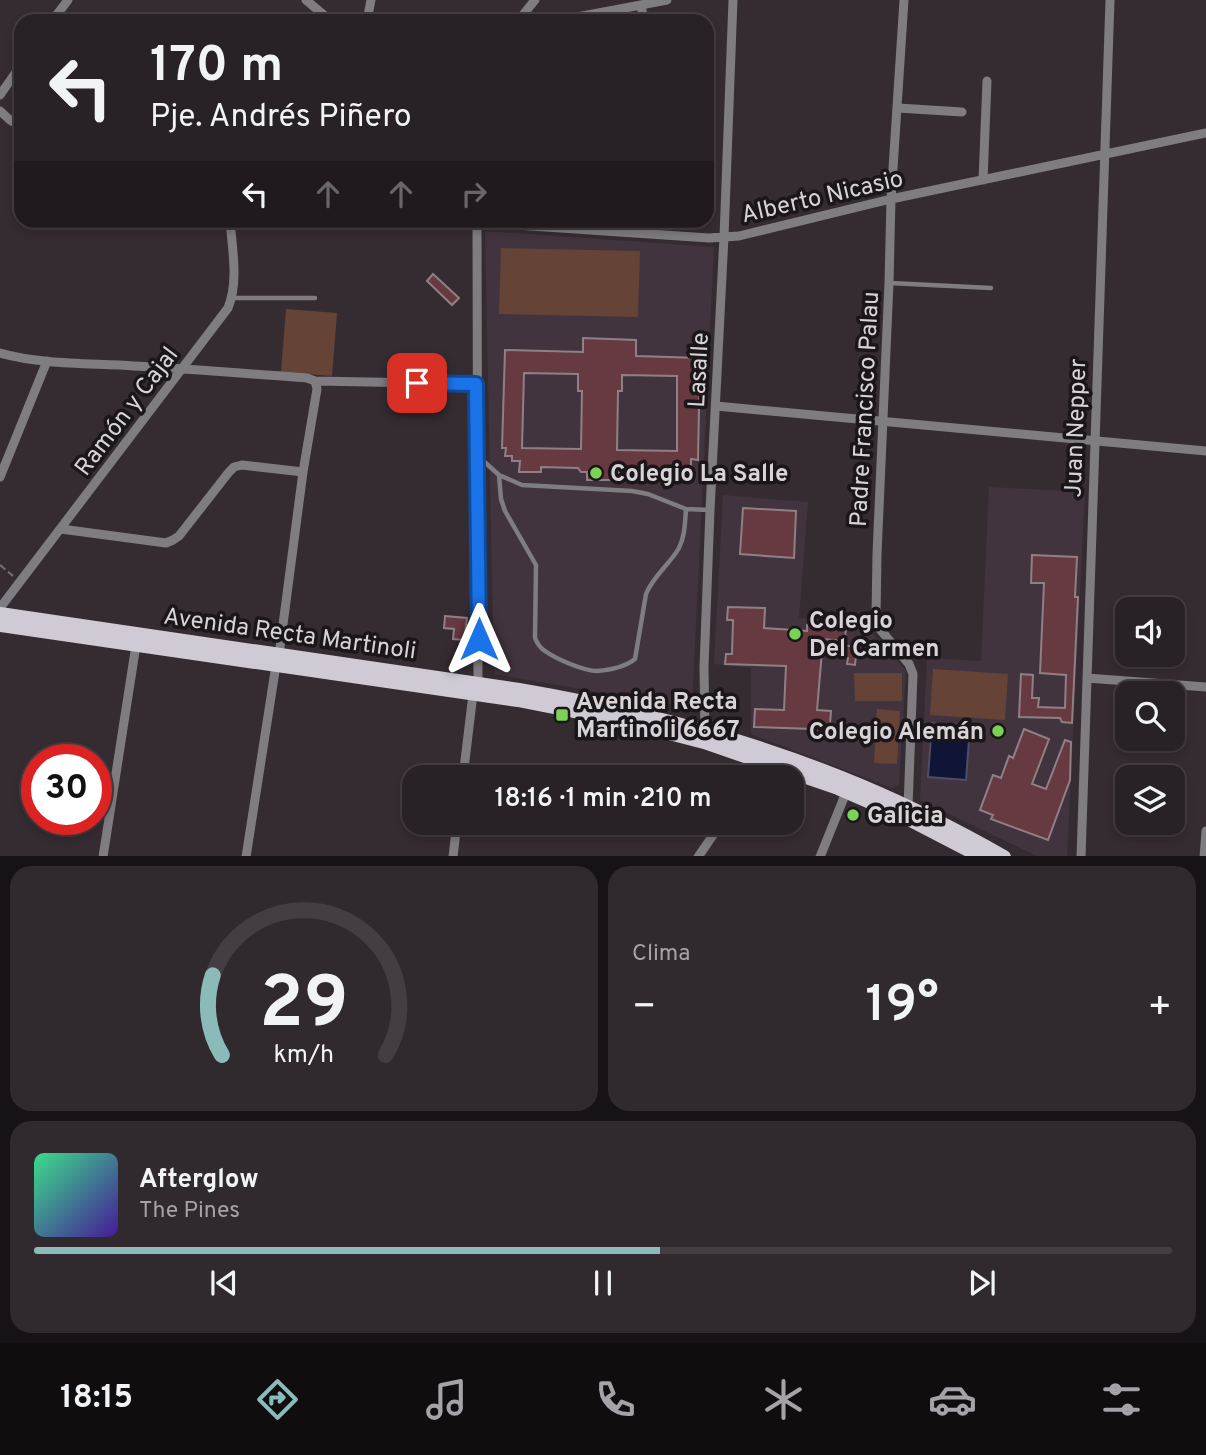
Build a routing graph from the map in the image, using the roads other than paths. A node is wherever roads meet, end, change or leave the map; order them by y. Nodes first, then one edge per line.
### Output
1 (68, 0) edge
2 (306, 0) edge
3 (535, 0) edge
4 (667, 0) edge
5 (733, 0) edge
6 (904, 0) edge
7 (1110, 0) edge
8 (641, 5) junction
9 (57, 14) edge
10 (323, 14) edge
11 (524, 14) edge
12 (593, 14) edge
13 (643, 14) edge
14 (14, 75) edge
15 (986, 81) dead end
16 (0, 95) edge
17 (898, 108) junction
18 (0, 111) edge
19 (962, 112) dead end
20 (14, 122) edge
21 (1206, 133) edge
22 (1104, 154) junction
23 (983, 180) junction
24 (891, 199) junction
25 (230, 228) edge
26 (477, 228) edge
27 (564, 228) edge
28 (724, 237) junction
29 (889, 283) junction
30 (991, 288) dead end
31 (232, 298) junction
32 (315, 298) dead end
33 (0, 353) edge
34 (47, 361) junction
35 (183, 368) junction
36 (314, 381) junction
37 (476, 384) junction
38 (716, 405) junction
39 (883, 422) junction
40 (1094, 440) junction
41 (1206, 452) edge
42 (477, 455) junction
43 (303, 472) junction
44 (499, 475) junction
45 (0, 477) edge
46 (686, 509) junction
47 (710, 510) junction
48 (61, 529) junction
49 (0, 608) edge
50 (0, 614) edge
51 (0, 625) edge
52 (136, 645) junction
53 (277, 660) junction
54 (1087, 678) junction
55 (1206, 687) edge
56 (476, 689) junction
57 (704, 737) junction
58 (764, 762) junction
59 (465, 765) edge
60 (762, 765) edge
61 (849, 787) junction
62 (908, 807) junction
63 (1206, 831) edge
64 (455, 835) edge
65 (713, 835) edge
66 (103, 856) edge
67 (246, 856) edge
68 (453, 856) edge
69 (698, 856) edge
70 (820, 856) edge
71 (982, 856) edge
72 (1004, 856) edge
73 (1081, 856) edge
74 (1204, 856) edge

1 - 9 street
2 - 10 street
3 - 11 street
4 - 8 street
5 - 28 street, Lasalle
6 - 17 street, Padre Francisco Palau
7 - 22 street, Juan Nepper
8 - 12 street
8 - 13 street
14 - 16 street
15 - 23 street
17 - 19 street
17 - 24 street, Padre Francisco Palau
18 - 20 street
21 - 22 street, Alberto Nicasio
22 - 23 street, Alberto Nicasio
22 - 40 street, Juan Nepper
23 - 24 street, Alberto Nicasio
24 - 28 street, Alberto Nicasio
24 - 29 street, Padre Francisco Palau
25 - 31 street
26 - 37 street
27 - 28 street, Alberto Nicasio
28 - 38 street, Lasalle
29 - 30 lane
29 - 39 street, Padre Francisco Palau
31 - 32 lane
31 - 35 street, Ramón y Cajal
33 - 34 street
34 - 35 street
34 - 45 street
35 - 36 street
35 - 48 street, Ramón y Cajal
36 - 37 street
36 - 43 street
37 - 42 street
38 - 39 street
38 - 47 street, Lasalle
39 - 40 street
39 - 62 street, Padre Francisco Palau
40 - 41 street
40 - 54 street, Juan Nepper
42 - 44 lane
42 - 56 street
43 - 48 street
43 - 53 street
44 - 46 lane
44 - 46 lane
46 - 47 lane
47 - 57 street, Lasalle
48 - 49 street, Ramón y Cajal
50 - 53 main road, Avenida Recta Martinoli
51 - 52 main road, Avenida Recta Martinoli
52 - 53 main road, Avenida Recta Martinoli
52 - 66 street
53 - 56 main road, Avenida Recta Martinoli
53 - 67 street
54 - 55 street
54 - 73 street, Juan Nepper
56 - 57 main road, Avenida Recta Martinoli
56 - 59 street
57 - 58 main road, Avenida Recta Martinoli
57 - 61 main road, Avenida Recta Martinoli
58 - 60 street
58 - 61 main road, Avenida Recta Martinoli
61 - 62 main road, Avenida Recta Martinoli
61 - 70 street
61 - 71 main road, Avenida Recta Martinoli
62 - 72 main road, Avenida Recta Martinoli
63 - 74 street
64 - 68 street
65 - 69 street

